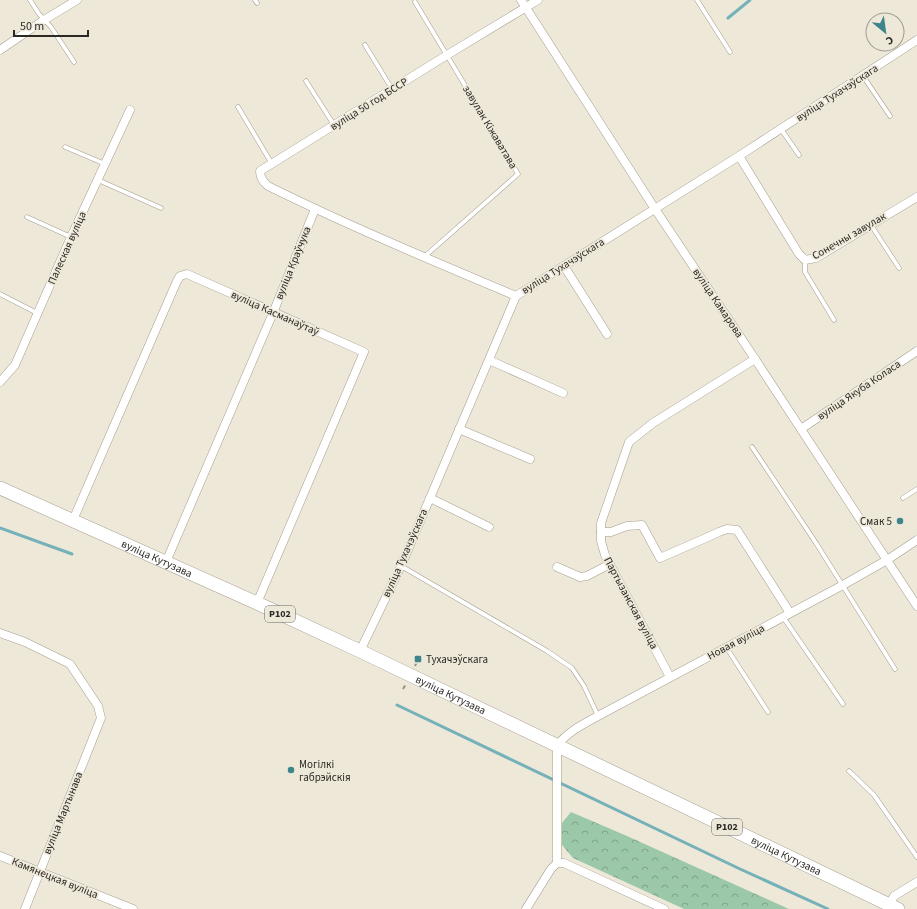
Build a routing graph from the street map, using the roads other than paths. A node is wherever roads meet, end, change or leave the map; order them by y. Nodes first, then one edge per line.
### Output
1 (30, 0) edge
2 (77, 0) edge
3 (521, 0) edge
4 (538, 0) edge
5 (697, 0) edge
6 (415, 2) dead end
7 (526, 8) junction
8 (44, 20) junction
9 (917, 40) edge
10 (365, 45) dead end
11 (0, 50) edge
12 (730, 52) dead end
13 (447, 55) junction
14 (74, 62) dead end
15 (862, 76) junction
16 (306, 81) dead end
17 (392, 89) junction
18 (238, 107) dead end
19 (130, 110) dead end
20 (890, 116) dead end
21 (334, 125) junction
22 (781, 129) junction
23 (65, 147) dead end
24 (799, 155) dead end
25 (739, 156) junction
26 (105, 164) junction
27 (272, 164) junction
28 (98, 180) junction
29 (917, 197) edge
30 (161, 208) dead end
31 (315, 209) junction
32 (655, 209) junction
33 (27, 217) dead end
34 (871, 225) junction
35 (71, 237) junction
36 (423, 257) junction
37 (805, 260) junction
38 (564, 266) junction
39 (900, 268) dead end
40 (0, 294) edge
41 (516, 296) junction
42 (273, 313) junction
43 (38, 314) junction
44 (834, 320) dead end
45 (607, 334) dead end
46 (917, 351) edge
47 (755, 359) junction
48 (489, 360) junction
49 (0, 382) edge
50 (563, 393) dead end
51 (459, 429) junction
52 (801, 430) junction
53 (752, 447) dead end
54 (530, 459) dead end
55 (0, 488) edge
56 (917, 489) edge
57 (430, 498) junction
58 (902, 498) dead end
59 (73, 520) junction
60 (490, 527) dead end
61 (601, 532) junction
62 (917, 540) edge
63 (887, 560) junction
64 (166, 562) junction
65 (610, 564) junction
66 (401, 566) junction
67 (557, 567) dead end
68 (843, 585) junction
69 (257, 603) junction
70 (917, 606) edge
71 (786, 615) junction
72 (0, 633) edge
73 (726, 647) junction
74 (360, 651) junction
75 (895, 669) dead end
76 (670, 677) junction
77 (843, 704) dead end
78 (768, 712) dead end
79 (598, 716) junction
80 (557, 745) junction
81 (849, 771) dead end
82 (0, 856) edge
83 (917, 857) edge
84 (560, 863) junction
85 (40, 872) junction
86 (917, 882) edge
87 (894, 907) edge
88 (25, 909) edge
89 (133, 909) edge
90 (526, 909) edge
91 (664, 909) edge

1 - 8 lane
2 - 8 street
3 - 7 street, вуліца Камарова
4 - 7 street, вуліца 50 год БССР
5 - 12 lane
6 - 13 lane
7 - 13 street, вуліца 50 год БССР
7 - 32 street, вуліца Камарова
8 - 11 street
8 - 14 lane
9 - 15 street, вуліца Тухачэўскага
10 - 17 lane
13 - 17 street, вуліца 50 год БССР
13 - 36 lane, завулак Кіжаватава
15 - 20 lane
15 - 22 street, вуліца Тухачэўскага
16 - 21 lane
17 - 21 street, вуліца 50 год БССР
18 - 27 lane
19 - 26 street, Палеская вуліца
21 - 27 street, вуліца 50 год БССР
22 - 24 lane
22 - 25 street, вуліца Тухачэўскага
23 - 26 lane
25 - 32 street, вуліца Тухачэўскага
25 - 37 street, Сонечны завулак
26 - 28 street, Палеская вуліца
27 - 31 street, вуліца 50 год БССР
28 - 30 lane
28 - 35 street, Палеская вуліца
29 - 34 street, Сонечны завулак
31 - 36 street
31 - 42 street, вуліца Краўчука
32 - 38 street, вуліца Тухачэўскага
32 - 47 street, вуліца Камарова
33 - 35 lane
34 - 37 street, Сонечны завулак
34 - 39 lane
35 - 43 street, Палеская вуліца
36 - 41 street
37 - 44 lane
38 - 41 street, вуліца Тухачэўскага
38 - 45 street
40 - 43 lane
41 - 48 street, вуліца Тухачэўскага
42 - 59 street, вуліца Касманаўтаў
42 - 64 street, вуліца Краўчука
42 - 69 street, вуліца Касманаўтаў
43 - 49 street, Палеская вуліца
46 - 52 street, вуліца Якуба Коласа
47 - 52 street, вуліца Камарова
47 - 61 street, Партызанская вуліца
48 - 50 street
48 - 51 street, вуліца Тухачэўскага
51 - 54 street
51 - 57 street, вуліца Тухачэўскага
52 - 63 street, вуліца Камарова
53 - 68 lane
55 - 59 main road, вуліца Кутузава / Р102
56 - 58 lane
57 - 60 street
57 - 66 street, вуліца Тухачэўскага
59 - 64 main road, вуліца Кутузава / Р102
61 - 65 street, Партызанская вуліца
61 - 71 street
62 - 63 street, Новая вуліца
63 - 68 street, Новая вуліца
63 - 70 street, вуліца Камарова
64 - 69 main road, вуліца Кутузава / Р102
65 - 67 street
65 - 76 street, Партызанская вуліца
66 - 74 street, вуліца Тухачэўскага
66 - 79 lane
68 - 71 street, Новая вуліца
68 - 75 lane
69 - 74 main road, вуліца Кутузава / Р102
71 - 73 street, Новая вуліца
71 - 77 lane
72 - 85 street, вуліца Мартынава
73 - 76 street, Новая вуліца
73 - 78 lane
74 - 80 main road, вуліца Кутузава / Р102
76 - 79 street, Новая вуліца
79 - 80 street, Новая вуліца
80 - 84 street
80 - 87 main road, вуліца Кутузава / Р102
81 - 83 lane
82 - 85 street, Камянецкая вуліца
84 - 90 street
84 - 91 street
85 - 88 street, вуліца Мартынава
85 - 89 street, Камянецкая вуліца
86 - 87 street

